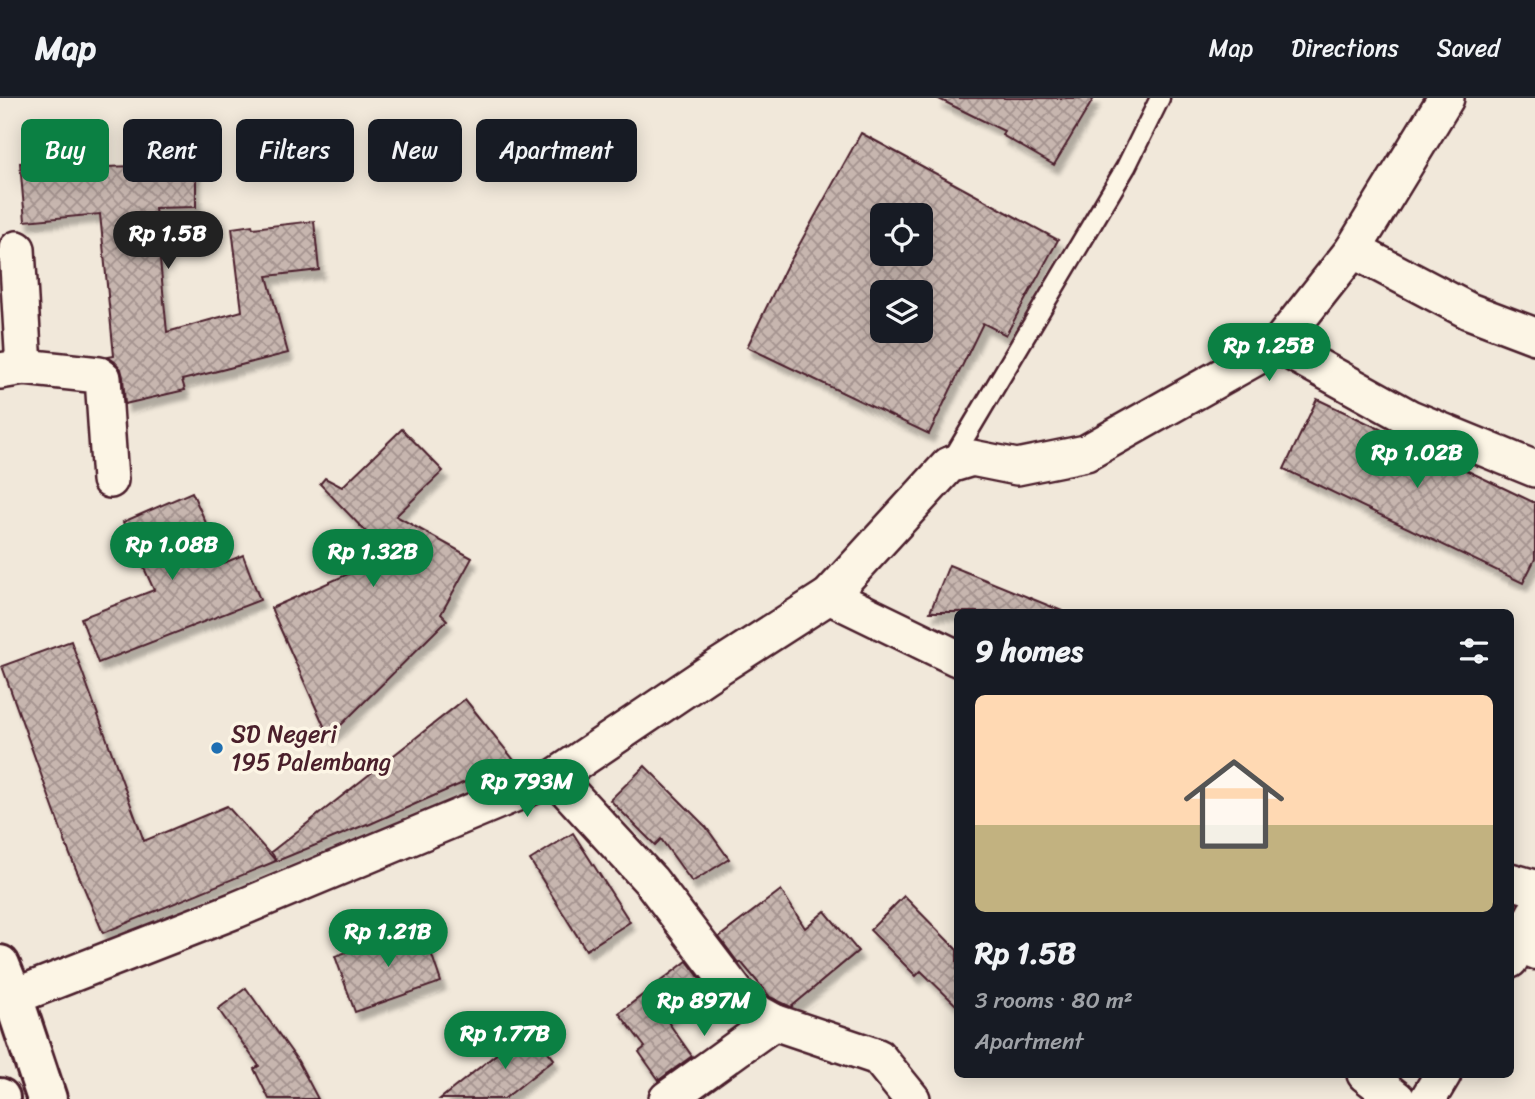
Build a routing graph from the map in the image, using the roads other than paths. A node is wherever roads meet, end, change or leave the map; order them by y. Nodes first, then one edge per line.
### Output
1 (1160, 98) edge
2 (1446, 98) edge
3 (17, 249) dead end
4 (1353, 250) junction
5 (1535, 337) edge
6 (1278, 345) junction
7 (12, 369) edge
8 (949, 464) junction
9 (1535, 469) edge
10 (110, 480) dead end
11 (829, 596) junction
12 (954, 657) edge
13 (555, 777) junction
14 (1514, 882) edge
15 (1535, 888) edge
16 (1535, 913) edge
17 (1520, 957) edge
18 (4, 987) edge
19 (774, 1023) junction
20 (1370, 1078) edge
21 (1441, 1078) edge
22 (47, 1099) edge
23 (667, 1099) edge
24 (912, 1099) edge
25 (1397, 1099) edge
26 (1429, 1099) edge

1 - 8 lane
2 - 4 street
3 - 7 street
4 - 5 street
4 - 6 street
6 - 8 street
6 - 9 street
7 - 10 street
8 - 11 street
11 - 12 street
11 - 13 street
13 - 18 street
13 - 19 street
14 - 15 street
16 - 17 street
18 - 22 highway
19 - 23 street
19 - 24 street
20 - 25 street
21 - 26 street

